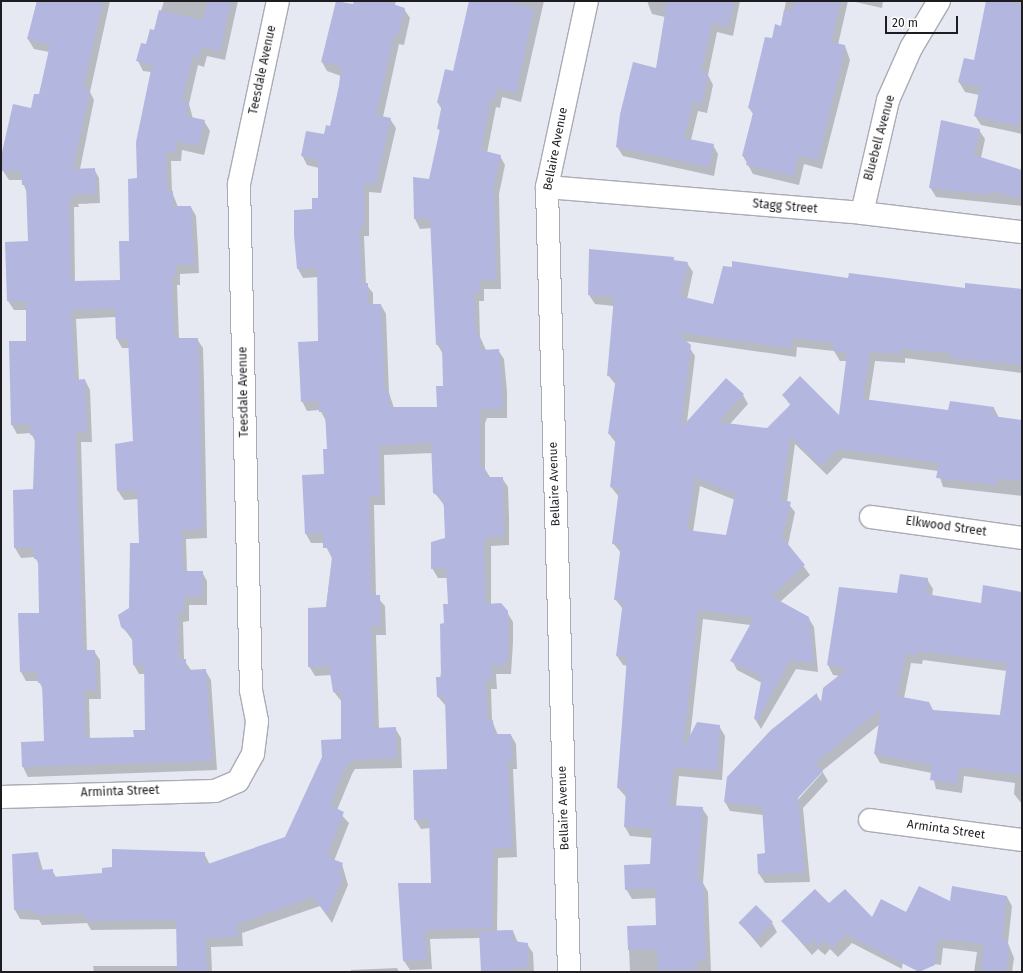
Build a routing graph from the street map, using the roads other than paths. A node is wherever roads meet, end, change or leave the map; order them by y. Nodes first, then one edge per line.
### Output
1 (278, 1) edge
2 (587, 1) edge
3 (939, 1) edge
4 (546, 187) junction
5 (862, 213) junction
6 (1022, 232) edge
7 (871, 517) dead end
8 (1022, 538) edge
9 (238, 782) joint
10 (1, 797) edge
11 (870, 820) dead end
12 (1022, 840) edge
13 (569, 972) edge

1 - 9 street, Teesdale Avenue
2 - 4 street, Bellaire Avenue
3 - 5 street, Bluebell Avenue
4 - 5 street, Stagg Street
4 - 13 street, Bellaire Avenue
5 - 6 street, Stagg Street
7 - 8 street, Elkwood Street
9 - 10 street, Arminta Street
11 - 12 street, Arminta Street

